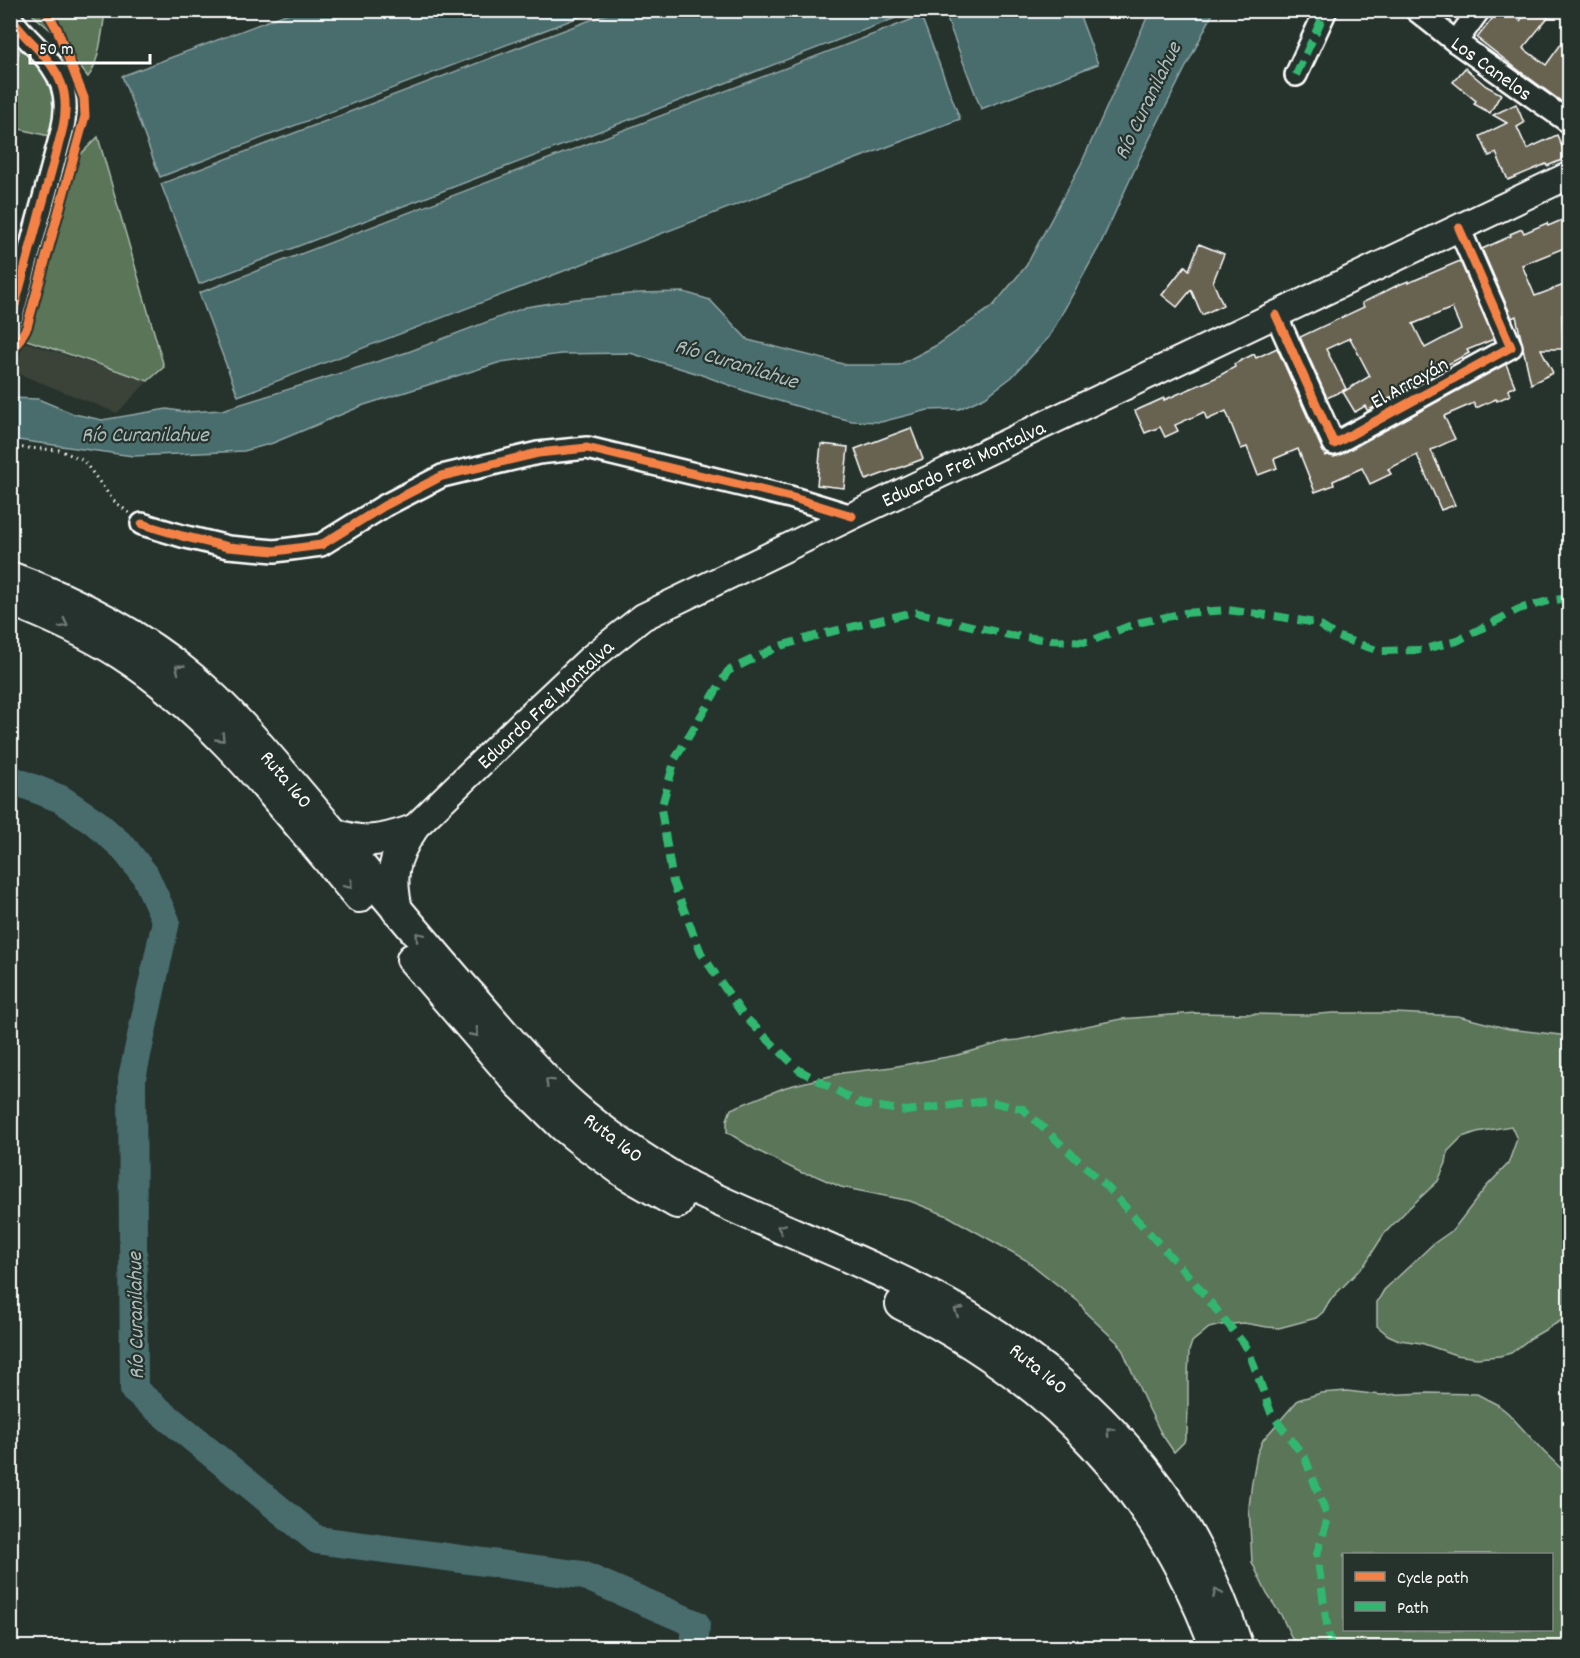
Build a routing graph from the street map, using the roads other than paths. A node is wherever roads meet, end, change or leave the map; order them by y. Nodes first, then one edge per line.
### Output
1 (1326, 10) edge
2 (1416, 10) edge
3 (1479, 10) edge
4 (10, 17) edge
5 (1456, 42) junction
6 (1296, 75) dead end
7 (1569, 123) edge
8 (1569, 175) edge
9 (1459, 228) junction
10 (1276, 315) junction
11 (10, 323) edge
12 (852, 516) junction
13 (142, 524) road end
14 (10, 576) edge
15 (10, 600) edge
16 (411, 831) junction
17 (333, 833) junction
18 (397, 910) junction
19 (1216, 1647) edge
20 (1238, 1647) edge

1 - 6 street
2 - 5 street, Los Canelos
3 - 5 street
4 - 11 street
5 - 7 street, Los Canelos
8 - 9 main road, Eduardo Frei Montalva
9 - 10 main road, Eduardo Frei Montalva
9 - 10 street, El Arrayán
10 - 12 main road, Eduardo Frei Montalva
12 - 13 street
12 - 16 main road, Eduardo Frei Montalva
17 -> 14 highway, Ruta 160
15 -> 19 highway, Ruta 160
16 - 17 highway
16 - 18 highway
17 - 18 highway, Ruta 160
20 -> 18 highway, Ruta 160

